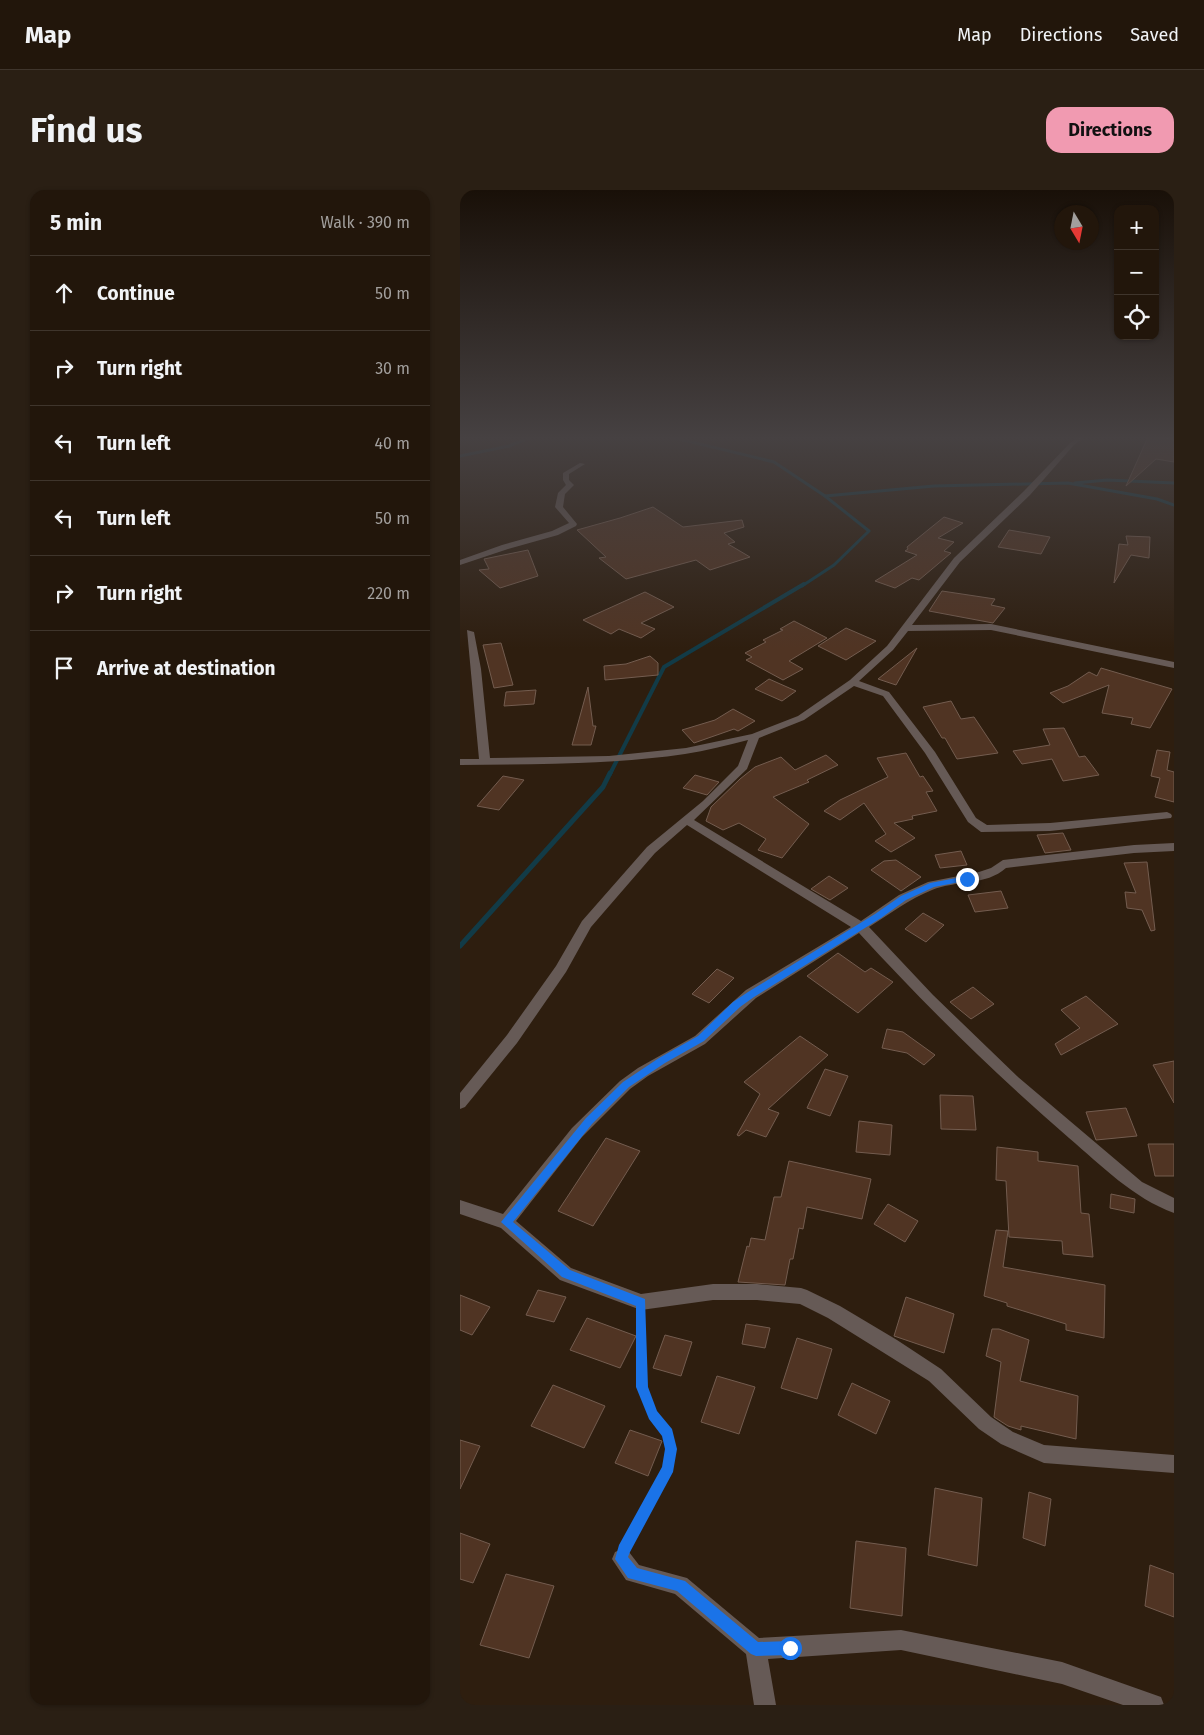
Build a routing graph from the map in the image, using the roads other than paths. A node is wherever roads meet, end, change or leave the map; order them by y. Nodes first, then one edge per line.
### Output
1 (560, 508) edge
2 (1012, 508) edge
3 (460, 562) edge
4 (906, 628) junction
5 (470, 632) dead end
6 (1174, 665) edge
7 (853, 682) junction
8 (755, 736) junction
9 (460, 762) edge
10 (485, 763) junction
11 (1167, 816) dead end
12 (687, 820) junction
13 (1174, 847) edge
14 (861, 927) junction
15 (460, 1103) edge
16 (1174, 1206) edge
17 (460, 1207) edge
18 (506, 1222) junction
19 (1174, 1464) edge
20 (622, 1559) road end
21 (756, 1649) junction
22 (765, 1705) edge
23 (1153, 1705) edge

1 - 3 street
2 - 4 street
4 - 6 street
4 - 7 street
5 - 10 street
7 - 8 street
7 - 11 street
8 - 10 street
8 - 12 street
9 - 10 street
12 - 14 street
12 - 15 street
13 - 14 street
14 - 16 street
14 - 18 street
17 - 18 street
18 - 19 street
20 - 21 street
21 - 22 street
21 - 23 street

